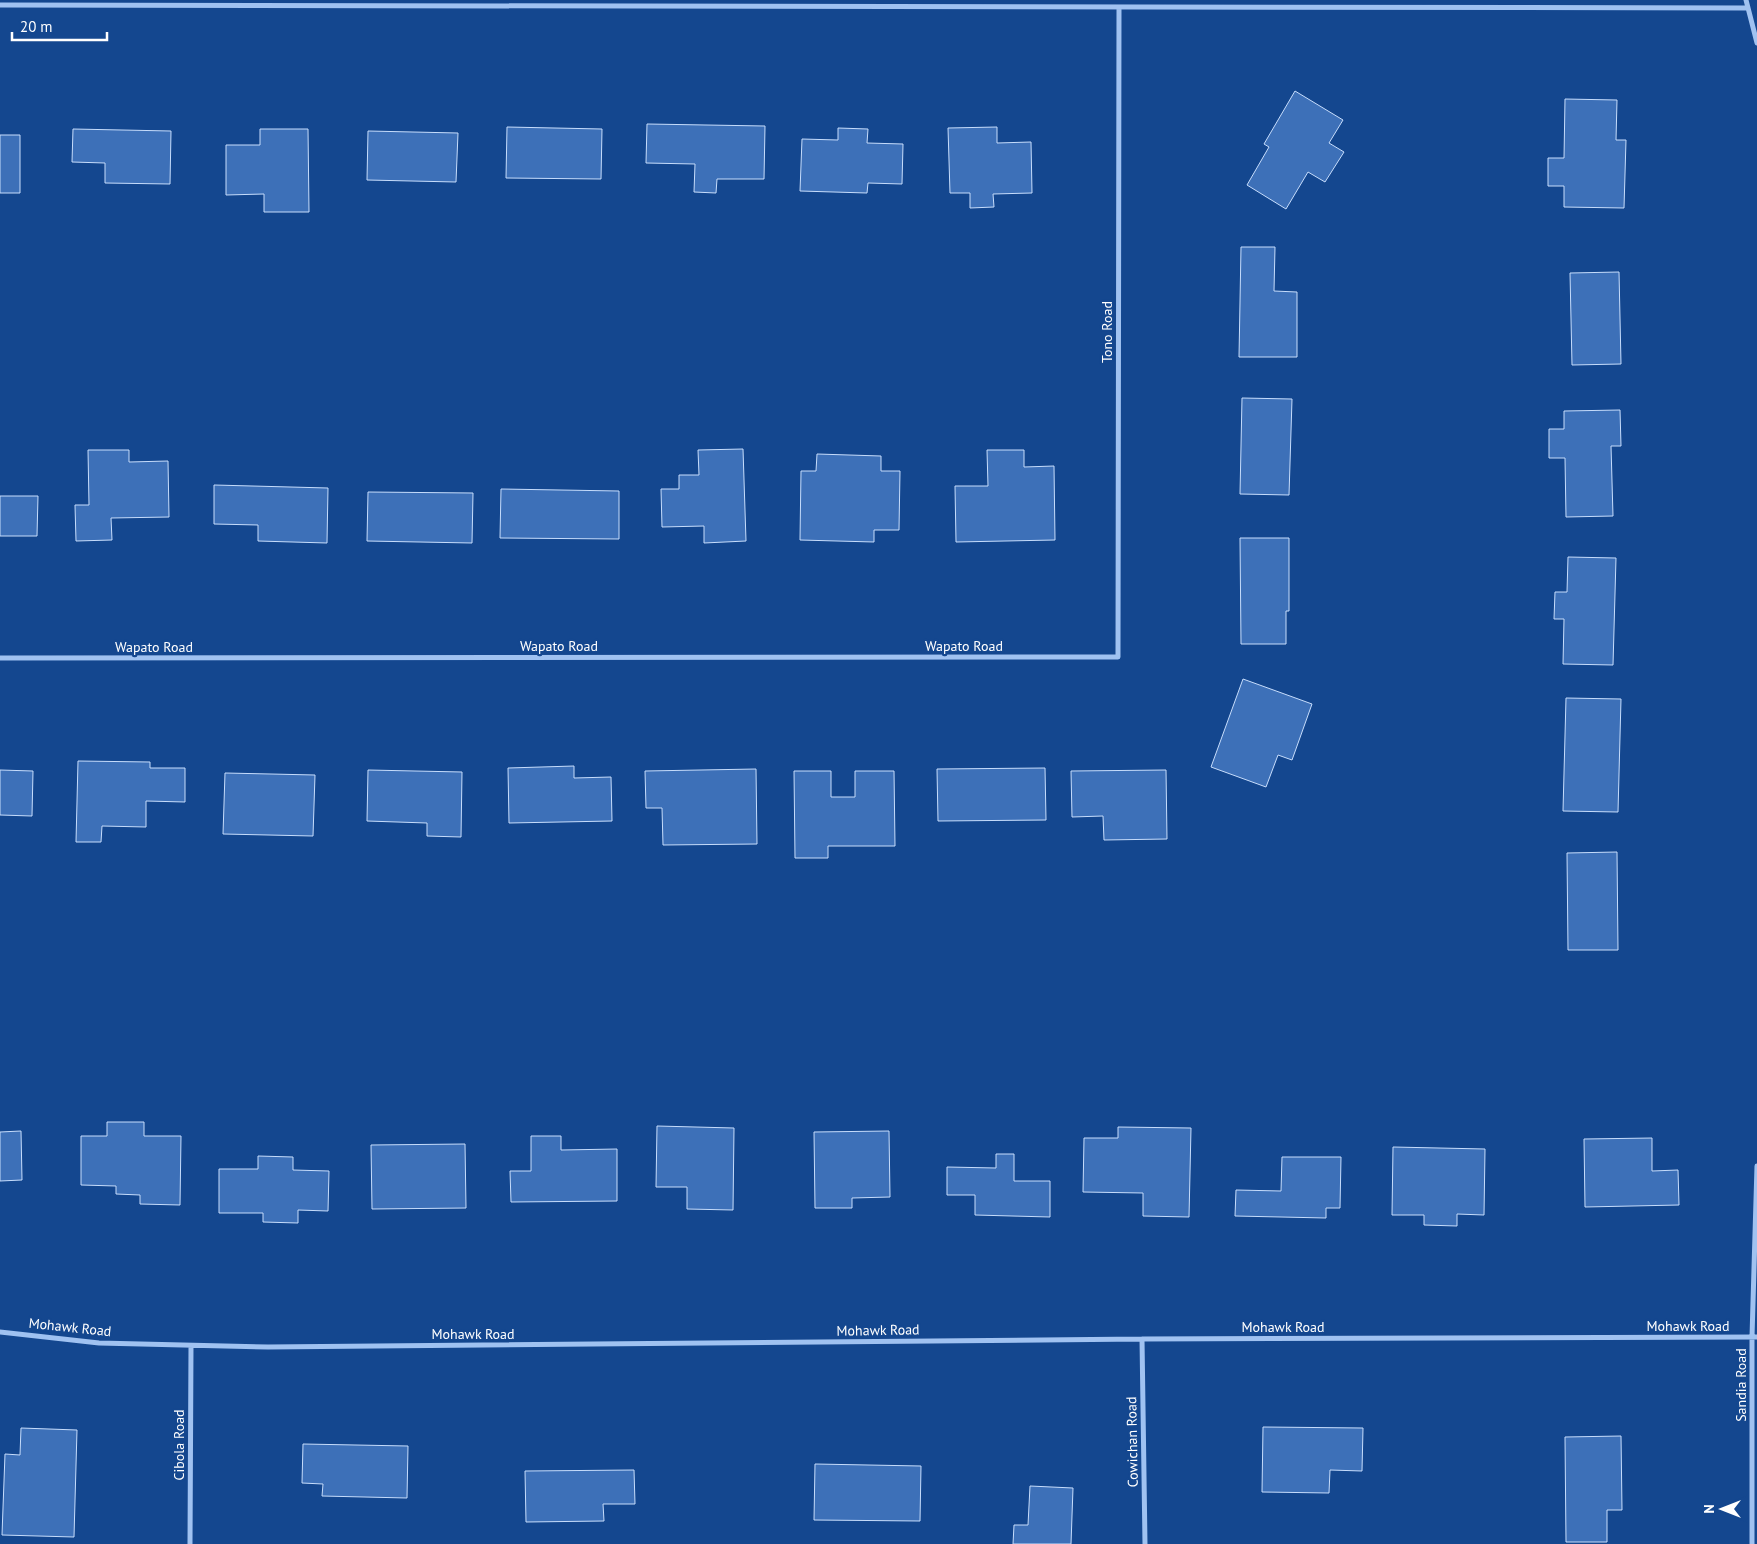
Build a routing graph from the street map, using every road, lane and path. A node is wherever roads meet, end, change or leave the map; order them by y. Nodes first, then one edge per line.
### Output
1 (1746, 0) edge
2 (0, 5) edge
3 (1119, 8) junction
4 (1747, 8) junction
5 (1757, 42) edge
6 (1118, 657) joint
7 (0, 658) edge
8 (1757, 1166) edge
9 (0, 1332) edge
10 (1755, 1337) edge
11 (1142, 1339) junction
12 (191, 1346) junction
13 (190, 1544) edge
14 (1145, 1544) edge
15 (1752, 1544) edge

1 - 4 street
2 - 3 street
3 - 4 street
3 - 6 street, Tono Road
4 - 5 street
6 - 7 street, Wapato Road
8 - 10 street, Sandia Road
9 - 12 street, Mohawk Road
10 - 11 street, Mohawk Road
10 - 15 street, Sandia Road
11 - 12 street, Mohawk Road
11 - 14 street, Cowichan Road
12 - 13 street, Cibola Road

